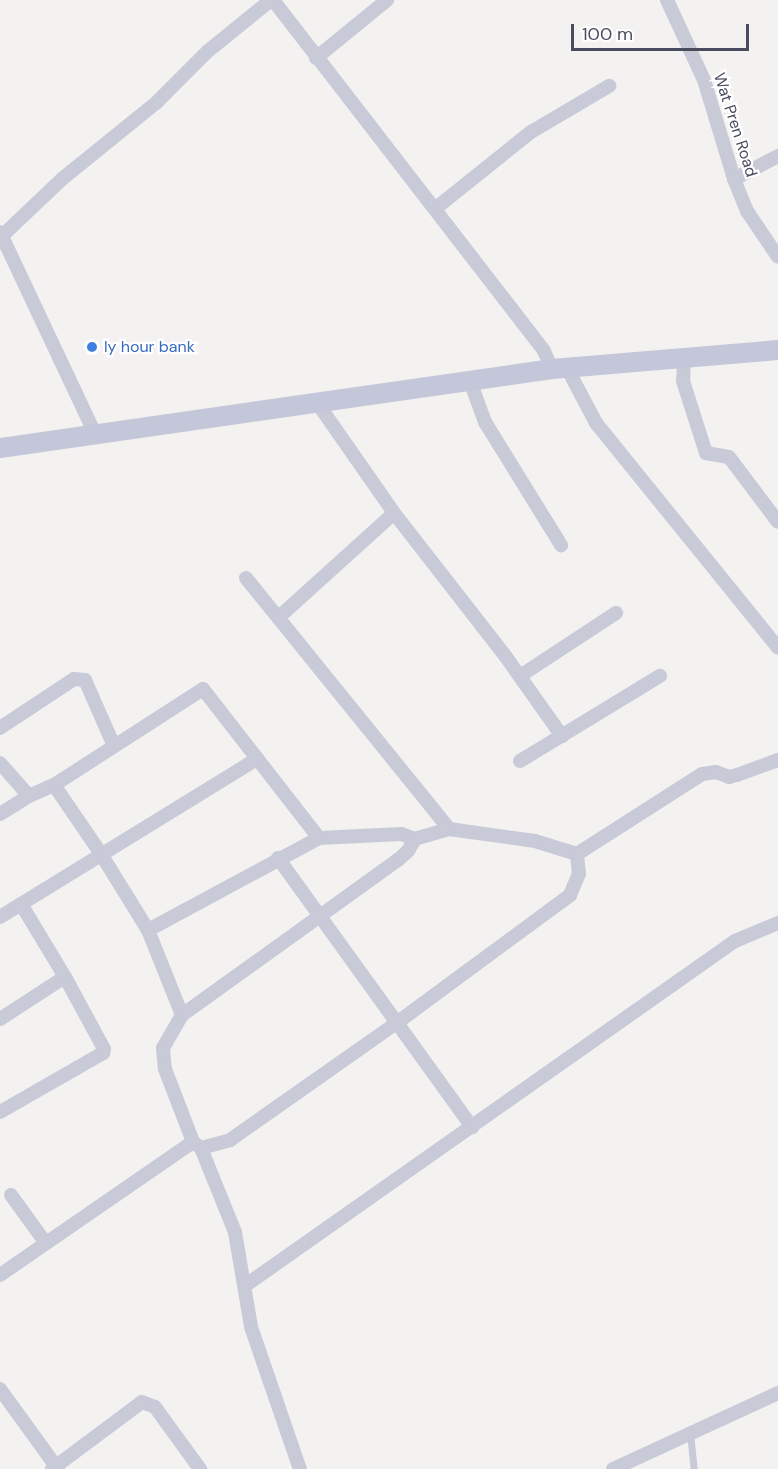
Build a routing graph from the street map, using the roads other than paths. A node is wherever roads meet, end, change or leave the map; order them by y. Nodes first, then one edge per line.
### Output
1 (272, 0) edge
2 (387, 0) edge
3 (667, 0) edge
4 (316, 58) junction
5 (609, 86) dead end
6 (778, 156) edge
7 (734, 180) junction
8 (436, 208) junction
9 (1, 234) edge
10 (778, 257) edge
11 (778, 350) edge
12 (684, 358) junction
13 (559, 368) junction
14 (473, 392) junction
15 (318, 404) junction
16 (96, 436) junction
17 (2, 444) edge
18 (394, 513) junction
19 (778, 522) edge
20 (561, 545) dead end
21 (246, 578) dead end
22 (616, 613) dead end
23 (279, 617) junction
24 (778, 648) edge
25 (520, 676) junction
26 (660, 676) dead end
27 (0, 728) edge
28 (562, 736) junction
29 (114, 746) junction
30 (257, 759) junction
31 (778, 760) edge
32 (520, 761) dead end
33 (0, 763) edge
34 (54, 785) junction
35 (29, 796) junction
36 (0, 814) edge
37 (449, 829) junction
38 (319, 838) junction
39 (415, 839) junction
40 (101, 854) junction
41 (577, 854) junction
42 (278, 858) junction
43 (21, 904) junction
44 (0, 917) edge
45 (321, 917) junction
46 (778, 923) edge
47 (148, 930) junction
48 (65, 977) junction
49 (182, 1015) junction
50 (0, 1019) edge
51 (398, 1022) junction
52 (0, 1112) edge
53 (472, 1127) junction
54 (197, 1145) junction
55 (11, 1195) dead end
56 (45, 1242) junction
57 (0, 1275) edge
58 (246, 1285) junction
59 (0, 1389) edge
60 (778, 1393) edge
61 (690, 1433) junction
62 (295, 1465) edge
63 (56, 1468) edge
64 (200, 1469) edge
65 (613, 1469) edge
66 (694, 1469) edge

1 - 4 street
1 - 9 street
2 - 4 street
3 - 7 street, Wat Pren Road
4 - 8 street
5 - 8 street
6 - 7 street
7 - 10 street, Wat Pren Road
8 - 13 street
9 - 16 street
11 - 12 street
12 - 13 street
12 - 19 street
13 - 14 street
13 - 24 street
14 - 15 street
14 - 20 street
15 - 16 street
15 - 18 street
16 - 17 street
18 - 23 street
18 - 25 street
21 - 23 street
22 - 25 street
23 - 37 street
25 - 28 street
26 - 28 street
27 - 29 street
28 - 32 street
29 - 30 street
29 - 34 street
30 - 38 street
30 - 40 street
31 - 41 street
33 - 35 street
34 - 35 street
34 - 40 street
35 - 36 street
37 - 39 street
37 - 41 street
38 - 39 street
38 - 42 street
39 - 45 street
40 - 43 street
40 - 47 street
41 - 51 street
42 - 45 street
42 - 47 street
43 - 44 street
43 - 48 street
45 - 49 street
45 - 51 street
46 - 53 street
47 - 49 street
48 - 50 street
48 - 52 street
49 - 54 street
51 - 53 street
51 - 54 street
53 - 58 street
54 - 56 street
54 - 58 street
55 - 56 street
56 - 57 street
58 - 62 street
59 - 63 street
60 - 61 street
61 - 65 street
61 - 66 lane
63 - 64 street

